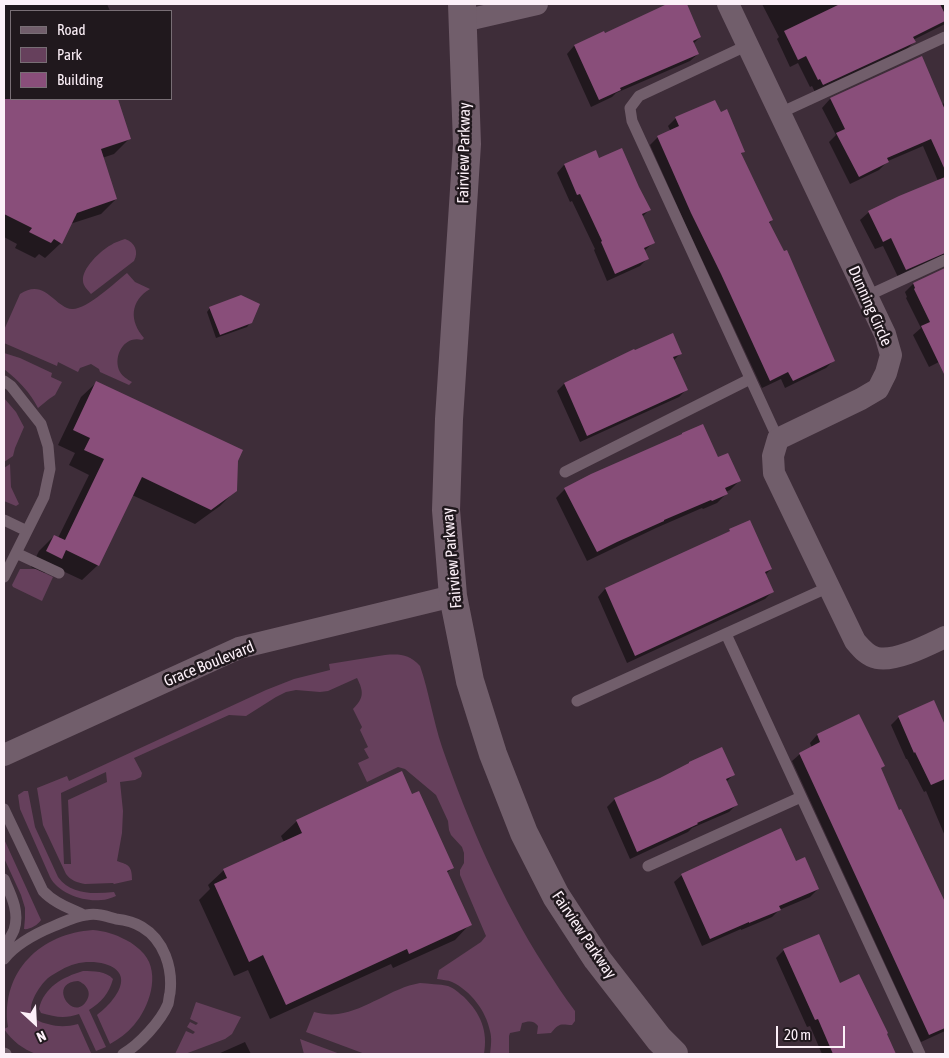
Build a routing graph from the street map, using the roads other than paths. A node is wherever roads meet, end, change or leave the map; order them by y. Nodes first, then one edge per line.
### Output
1 (537, 4) edge
2 (728, 4) edge
3 (462, 13) edge
4 (945, 36) edge
5 (748, 45) junction
6 (780, 113) junction
7 (945, 260) edge
8 (867, 296) junction
9 (750, 380) junction
10 (4, 381) edge
11 (778, 440) junction
12 (565, 472) dead end
13 (4, 520) edge
14 (28, 531) junction
15 (16, 553) junction
16 (59, 573) dead end
17 (4, 577) edge
18 (829, 587) junction
19 (453, 596) junction
20 (726, 634) junction
21 (945, 637) edge
22 (577, 701) dead end
23 (4, 754) edge
24 (801, 797) junction
25 (4, 809) edge
26 (648, 866) dead end
27 (4, 879) edge
28 (84, 915) junction
29 (4, 958) edge
30 (123, 1054) edge
31 (674, 1054) edge
32 (920, 1054) edge

1 - 3 street
2 - 5 street, Dunning Circle
3 - 19 main road, Fairview Parkway
4 - 6 lane
5 - 6 street, Dunning Circle
5 - 9 lane
6 - 8 street, Dunning Circle
7 - 8 lane
8 - 11 street, Dunning Circle
9 - 11 lane
9 - 12 lane
10 - 14 lane
11 - 18 street
13 - 14 lane
14 - 15 lane
15 - 16 lane
15 - 17 lane
18 - 20 lane
18 - 21 street
19 - 23 street, Grace Boulevard
19 - 31 main road, Fairview Parkway
20 - 22 lane
20 - 24 lane
24 - 26 lane
24 - 32 lane
25 - 28 lane
27 - 29 lane
28 - 29 lane
28 - 30 lane

